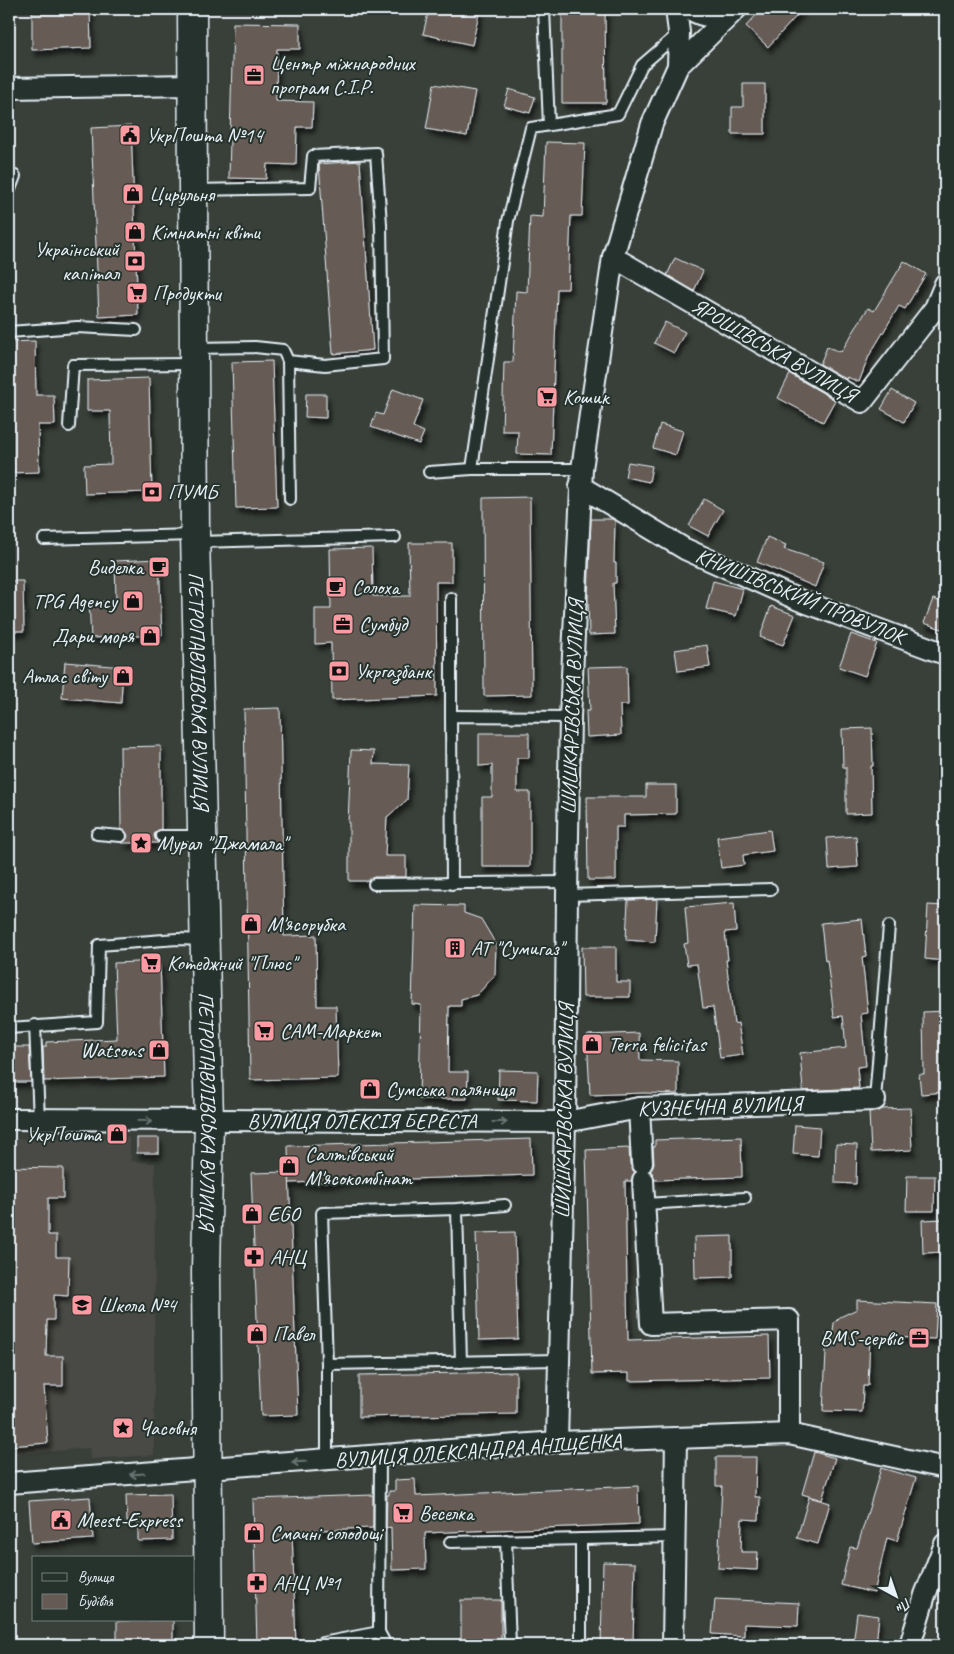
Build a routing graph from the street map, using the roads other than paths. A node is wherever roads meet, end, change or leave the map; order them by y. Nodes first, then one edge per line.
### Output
1 (192, 9) edge
2 (544, 9) edge
3 (676, 9) edge
4 (690, 9) edge
5 (735, 10) edge
6 (680, 32) junction
7 (678, 66) junction
8 (192, 85) junction
9 (9, 88) edge
10 (549, 125) junction
11 (9, 177) edge
12 (193, 190) junction
13 (9, 192) edge
14 (613, 257) junction
15 (945, 284) edge
16 (136, 330) dead end
17 (9, 332) edge
18 (194, 356) junction
19 (288, 361) junction
20 (69, 426) dead end
21 (472, 469) junction
22 (429, 472) dead end
23 (581, 478) junction
24 (290, 499) dead end
25 (396, 537) dead end
26 (44, 539) dead end
27 (196, 539) junction
28 (451, 598) dead end
29 (945, 654) edge
30 (451, 716) junction
31 (570, 717) junction
32 (97, 834) dead end
33 (121, 836) dead end
34 (161, 836) dead end
35 (202, 836) junction
36 (374, 884) dead end
37 (452, 884) junction
38 (567, 888) junction
39 (771, 889) dead end
40 (889, 926) dead end
41 (204, 940) junction
42 (35, 1025) junction
43 (9, 1028) edge
44 (875, 1100) joint
45 (638, 1108) junction
46 (9, 1119) edge
47 (39, 1120) junction
48 (209, 1121) junction
49 (565, 1122) junction
50 (745, 1198) dead end
51 (645, 1204) junction
52 (505, 1205) dead end
53 (457, 1209) junction
54 (559, 1360) junction
55 (461, 1362) junction
56 (327, 1364) junction
57 (789, 1434) junction
58 (676, 1438) junction
59 (557, 1442) junction
60 (380, 1456) junction
61 (327, 1460) junction
62 (945, 1468) edge
63 (207, 1469) junction
64 (9, 1483) edge
65 (675, 1536) junction
66 (581, 1539) junction
67 (506, 1540) junction
68 (450, 1542) dead end
69 (945, 1544) edge
70 (380, 1632) junction
71 (209, 1645) edge
72 (322, 1645) edge
73 (386, 1645) edge
74 (510, 1645) edge
75 (581, 1645) edge
76 (673, 1645) edge
77 (910, 1645) edge

1 - 8 main road, ПЕТРОПАВЛІВСЬКА ВУЛИЦЯ
2 - 10 lane
3 - 6 street
4 - 5 street
5 - 7 street, ШИШКАРІВСЬКА ВУЛИЦЯ
6 - 7 street
6 - 10 lane
7 - 14 street, ШИШКАРІВСЬКА ВУЛИЦЯ
8 - 9 street
8 - 12 main road, ПЕТРОПАВЛІВСЬКА ВУЛИЦЯ
10 - 21 lane
11 - 13 lane
12 - 18 main road, ПЕТРОПАВЛІВСЬКА ВУЛИЦЯ
12 - 19 lane
14 - 15 street, ЯРОШІВСЬКА ВУЛИЦЯ
14 - 23 street, ШИШКАРІВСЬКА ВУЛИЦЯ
16 - 17 lane
18 - 19 lane
18 - 20 lane
18 - 27 main road, ПЕТРОПАВЛІВСЬКА ВУЛИЦЯ
19 - 24 lane
21 - 22 lane
21 - 23 lane
23 - 29 street, КНИШІВСЬКИЙ ПРОВУЛОК
23 - 31 street, ШИШКАРІВСЬКА ВУЛИЦЯ
25 - 27 lane
26 - 27 lane
27 - 35 main road, ПЕТРОПАВЛІВСЬКА ВУЛИЦЯ
28 - 30 lane
30 - 31 lane
30 - 37 lane
31 - 38 street, ШИШКАРІВСЬКА ВУЛИЦЯ
32 - 33 lane
34 - 35 lane
35 - 41 main road, ПЕТРОПАВЛІВСЬКА ВУЛИЦЯ
36 - 37 lane
37 - 38 lane
38 - 39 lane
38 - 49 street, ШИШКАРІВСЬКА ВУЛИЦЯ
40 - 44 lane
41 - 42 lane
41 - 48 main road, ПЕТРОПАВЛІВСЬКА ВУЛИЦЯ
42 - 43 lane
42 - 47 lane
44 - 45 street, КУЗНЕЧНА ВУЛИЦЯ
45 - 49 street, КУЗНЕЧНА ВУЛИЦЯ
45 - 51 street
46 - 47 street, ВУЛИЦЯ ОЛЕКСІЯ БЕРЕСТА
47 -> 48 street, ВУЛИЦЯ ОЛЕКСІЯ БЕРЕСТА
48 -> 49 street, ВУЛИЦЯ ОЛЕКСІЯ БЕРЕСТА
48 - 63 main road, ПЕТРОПАВЛІВСЬКА ВУЛИЦЯ
49 - 54 street, ШИШКАРІВСЬКА ВУЛИЦЯ
50 - 51 lane
51 - 57 street
52 - 53 lane
53 - 55 lane
53 - 56 lane
54 - 55 lane
54 - 59 street, ШИШКАРІВСЬКА ВУЛИЦЯ
55 - 56 lane
56 - 61 lane
57 - 58 street, ВУЛИЦЯ ОЛЕКСАНДРА АНІЩЕНКА
57 - 62 street, ВУЛИЦЯ ОЛЕКСАНДРА АНІЩЕНКА
58 - 59 street, ВУЛИЦЯ ОЛЕКСАНДРА АНІЩЕНКА
58 - 65 street
59 - 60 street, ВУЛИЦЯ ОЛЕКСАНДРА АНІЩЕНКА
60 - 61 street, ВУЛИЦЯ ОЛЕКСАНДРА АНІЩЕНКА
60 - 70 lane
61 -> 63 street, ВУЛИЦЯ ОЛЕКСАНДРА АНІЩЕНКА
63 -> 64 street, ВУЛИЦЯ ОЛЕКСАНДРА АНІЩЕНКА
63 - 71 main road, ПЕТРОПАВЛІВСЬКА ВУЛИЦЯ
65 - 66 lane
65 - 76 street
66 - 67 lane
66 - 75 lane
67 - 68 lane
67 - 74 lane
69 - 77 street
70 - 72 lane
70 - 73 lane

